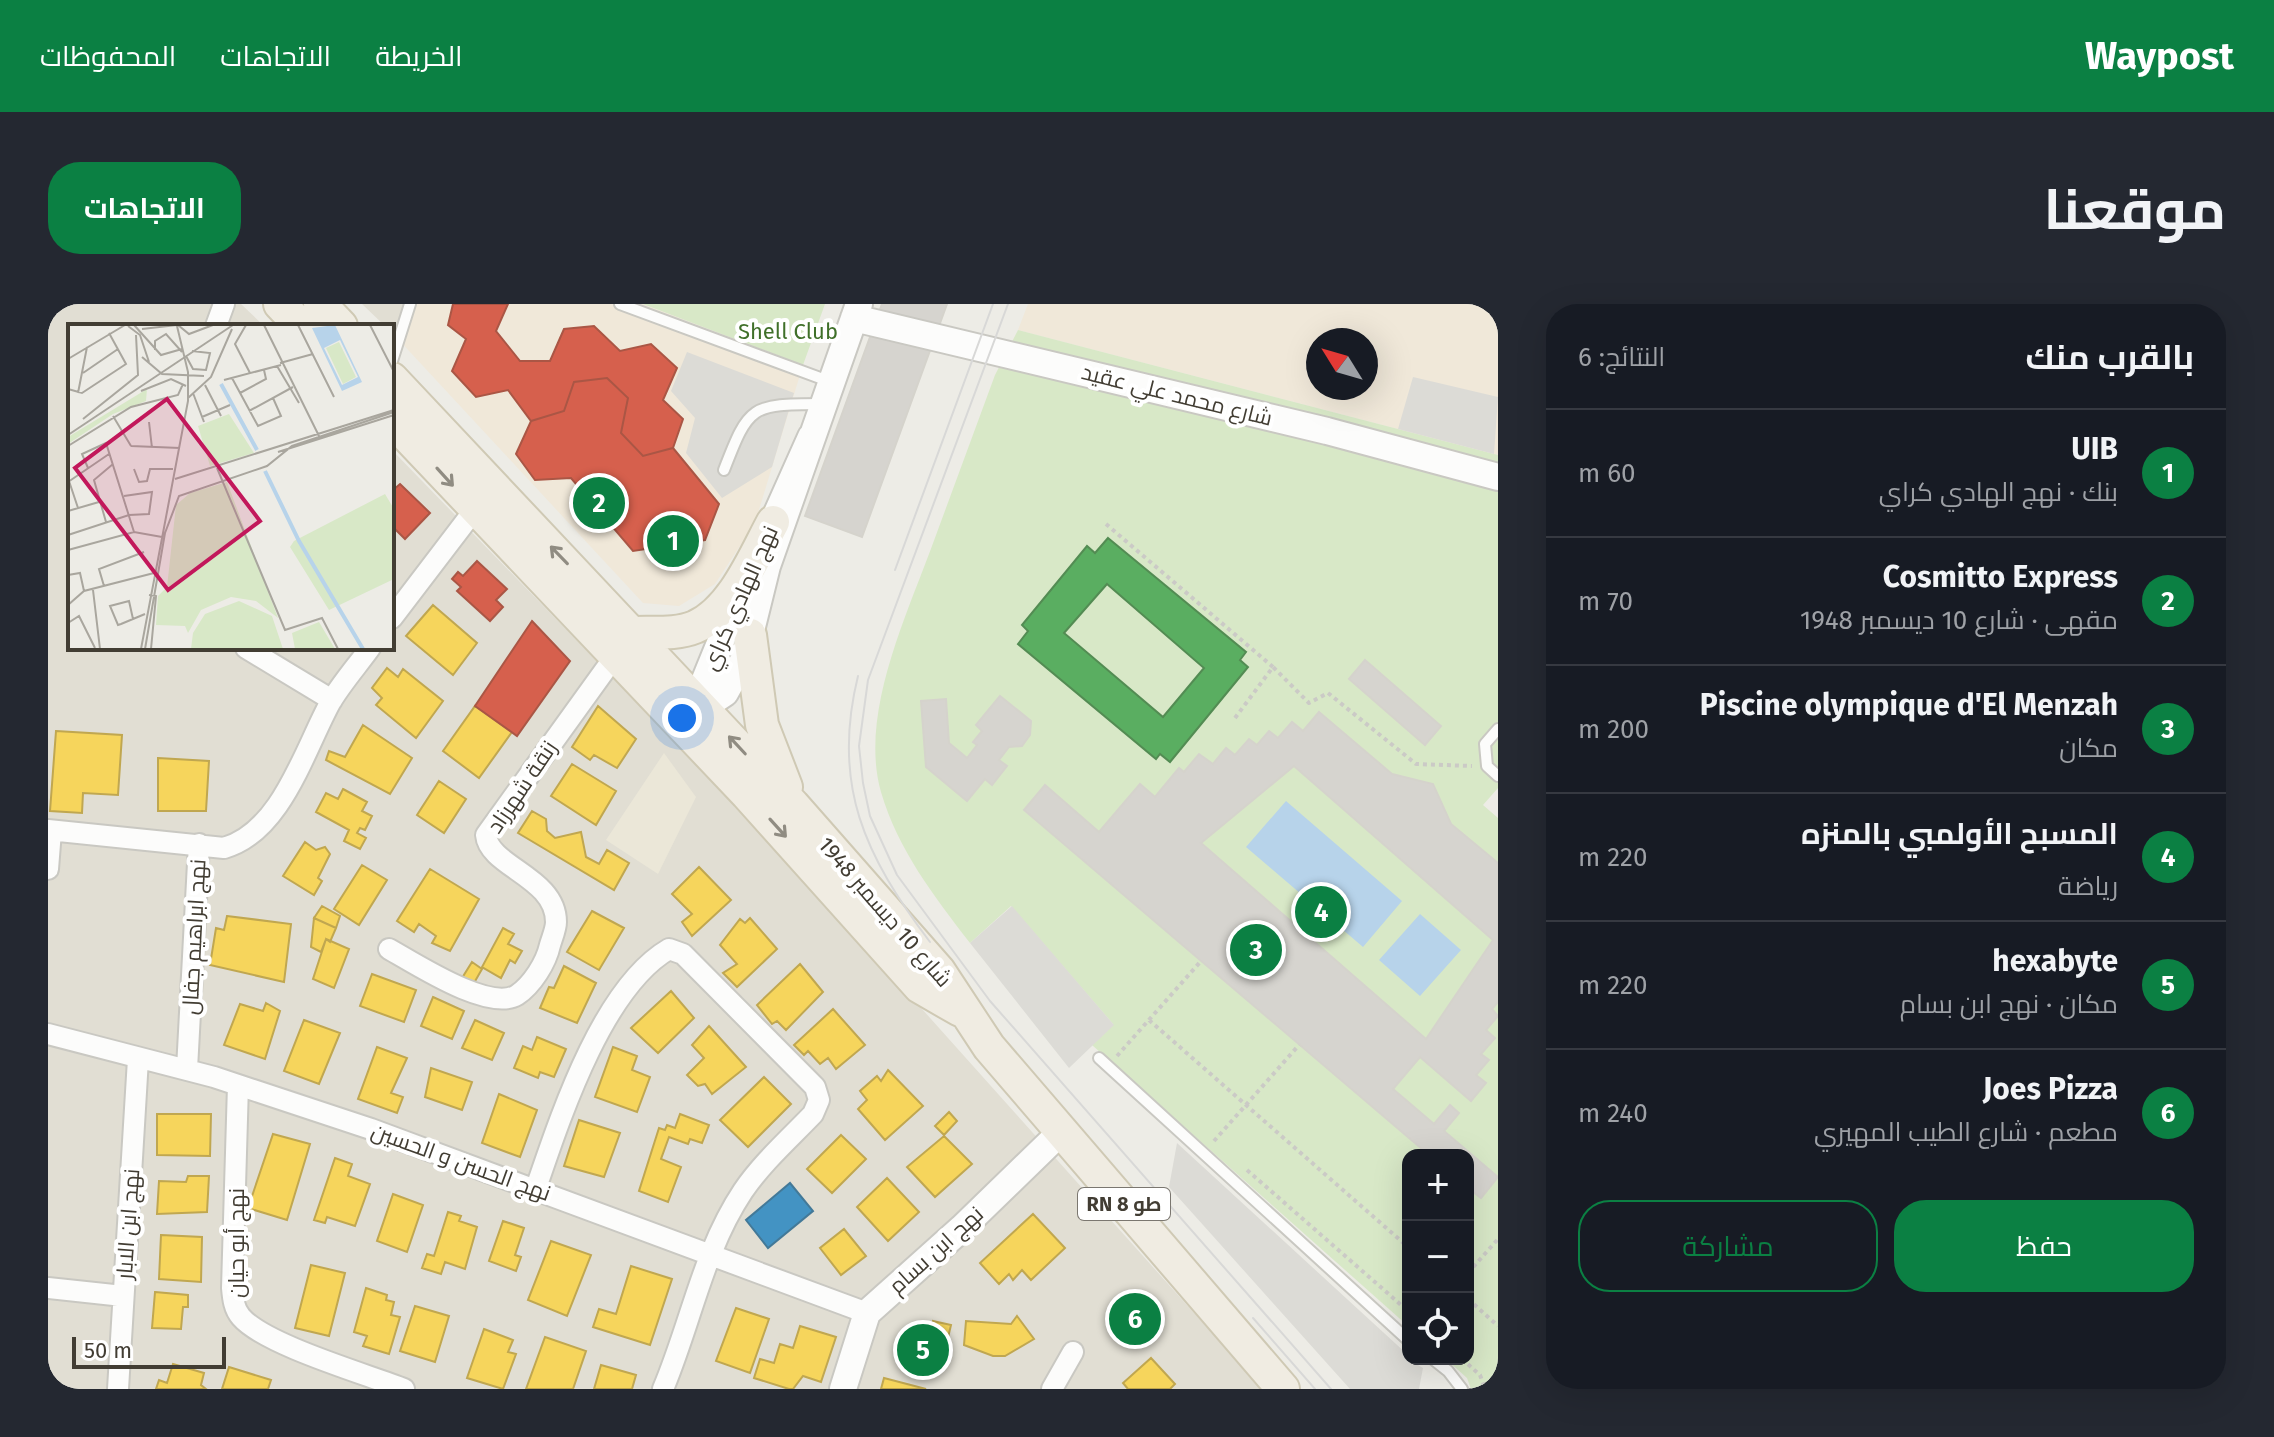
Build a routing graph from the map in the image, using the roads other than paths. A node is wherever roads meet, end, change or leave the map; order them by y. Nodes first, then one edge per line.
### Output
1 (224, 304) edge
2 (280, 304) edge
3 (320, 304) edge
4 (410, 304) edge
5 (620, 304) edge
6 (857, 311) edge
7 (217, 324) edge
8 (299, 324) edge
9 (339, 324) edge
10 (394, 355) edge
11 (394, 382) edge
12 (827, 393) junction
13 (394, 422) edge
14 (811, 437) junction
15 (724, 470) dead end
16 (1498, 477) edge
17 (484, 498) junction
18 (773, 522) junction
19 (394, 615) edge
20 (750, 635) junction
21 (624, 645) junction
22 (249, 650) edge
23 (369, 650) edge
24 (332, 700) junction
25 (691, 716) junction
26 (1498, 729) edge
27 (1498, 776) edge
28 (793, 805) junction
29 (50, 830) edge
30 (199, 844) junction
31 (48, 869) edge
32 (389, 949) dead end
33 (969, 1016) junction
34 (48, 1034) edge
35 (1099, 1058) dead end
36 (138, 1059) junction
37 (187, 1069) junction
38 (238, 1085) junction
39 (1062, 1131) junction
40 (536, 1188) junction
41 (709, 1255) junction
42 (48, 1288) edge
43 (123, 1296) junction
44 (867, 1313) junction
45 (1402, 1335) edge
46 (1073, 1352) dead end
47 (1440, 1365) edge
48 (118, 1389) edge
49 (404, 1389) edge
50 (663, 1389) edge
51 (843, 1389) edge
52 (1052, 1389) edge
53 (1283, 1389) edge
54 (1462, 1389) edge

1 - 7 street
2 - 8 main road
3 - 9 main road
4 - 10 lane
5 - 12 lane
6 - 12 street, نهج الهادي كراي
6 - 16 street, شارع محمد علي عقيد
11 - 17 main road, شارع 10 ديسمبر 1948
12 - 14 street, نهج الهادي كراي
12 - 15 lane
13 -> 17 main road, شارع 10 ديسمبر 1948
14 - 18 street, نهج الهادي كراي
14 - 20 street, نهج الهادي كراي
17 - 19 street
17 - 21 main road, شارع 10 ديسمبر 1948
18 - 21 main road
18 - 25 street, نهج الهادي كراي
20 - 25 street, نهج الهادي كراي
20 - 28 main road
21 - 25 main road, شارع 10 ديسمبر 1948
21 - 25 main road, شارع 10 ديسمبر 1948
21 - 32 street, زنقة شهرزاد
22 - 24 street
23 - 24 street, نهج ابراهيم جفال
24 - 30 street, نهج ابراهيم جفال
28 -> 25 main road, شارع 10 ديسمبر 1948
25 -> 33 main road, شارع 10 ديسمبر 1948
26 - 27 lane
28 - 33 main road, شارع 10 ديسمبر 1948
29 - 30 street
29 - 31 street
30 - 37 street, نهج ابراهيم جفال
33 - 39 main road, RN 8 طو
34 - 36 street, نهج الحسن و الحسين
35 - 45 lane
36 - 37 street, نهج الحسن و الحسين
36 - 43 street, نهج ابن الابار
37 - 38 street, نهج الحسن و الحسين
38 - 40 street, نهج الحسن و الحسين
38 - 49 street, نهج أبو حيان
39 - 44 street, نهج ابن بسام
39 - 53 main road, RN 8 طو
40 - 41 street, نهج الحسن و الحسين
40 - 41 street
41 - 44 street, نهج الحسن و الحسين
41 - 50 street
42 - 43 street
43 - 48 street, نهج ابن الابار
44 - 51 street
46 - 52 street
47 - 54 lane

